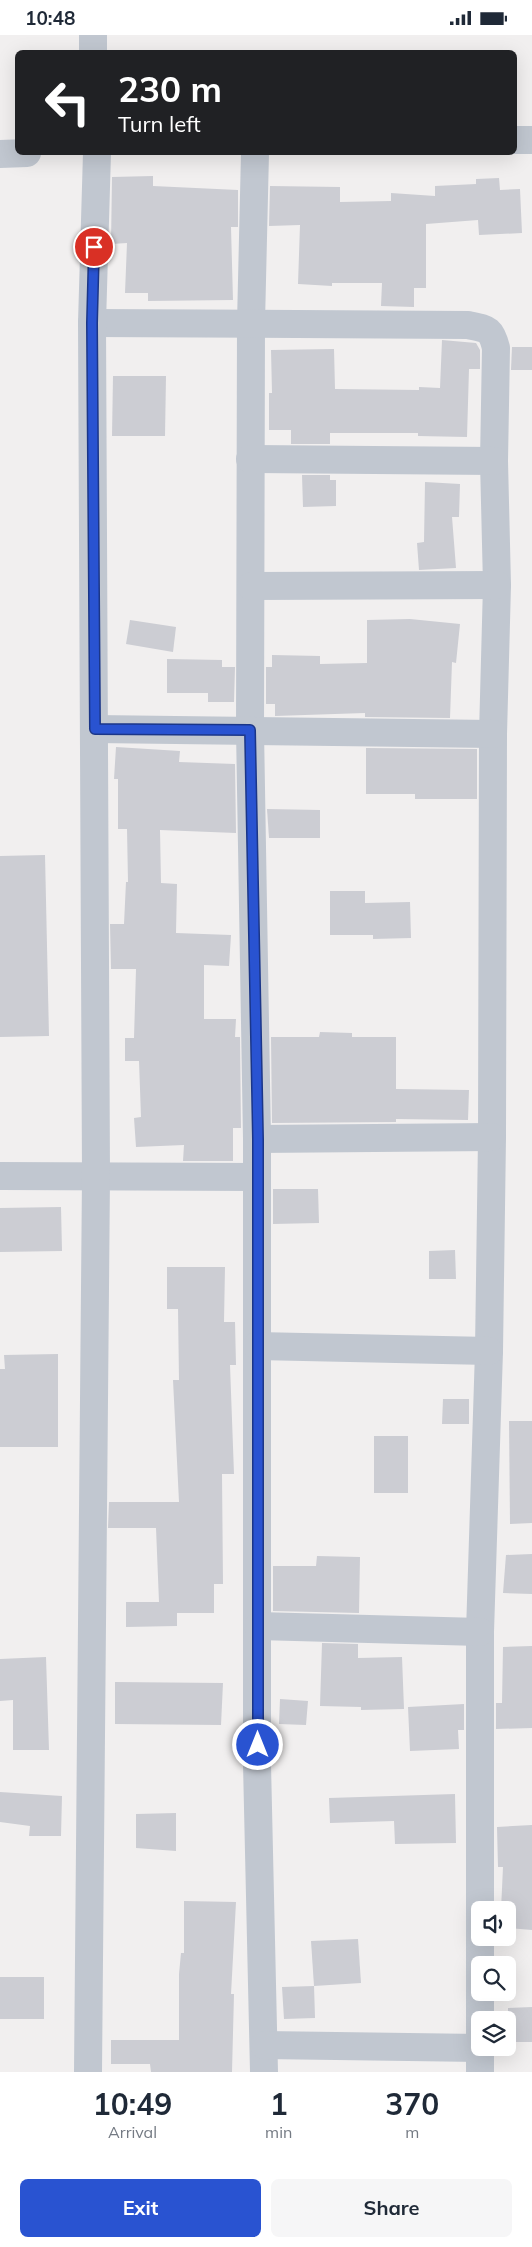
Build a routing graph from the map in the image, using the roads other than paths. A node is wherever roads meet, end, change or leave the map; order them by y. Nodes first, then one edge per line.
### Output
1 (92, 35) edge
2 (93, 50) edge
3 (517, 140) edge
4 (532, 140) edge
5 (15, 153) edge
6 (0, 154) edge
7 (97, 155) edge
8 (255, 155) edge
9 (92, 323) junction
10 (251, 323) junction
11 (250, 459) junction
12 (494, 461) junction
13 (496, 585) junction
14 (251, 586) junction
15 (95, 729) junction
16 (250, 730) junction
17 (493, 734) junction
18 (492, 1137) junction
19 (258, 1139) junction
20 (96, 1176) junction
21 (0, 1177) edge
22 (256, 1177) junction
23 (258, 1346) junction
24 (489, 1351) junction
25 (258, 1626) junction
26 (480, 1632) junction
27 (480, 2011) edge
28 (264, 2045) junction
29 (471, 2048) edge
30 (480, 2056) edge
31 (88, 2072) edge
32 (264, 2072) edge
33 (480, 2072) edge

1 - 2 street
3 - 4 street
5 - 6 street
7 - 9 street
8 - 10 street
9 - 10 street
9 - 15 street
10 - 11 street
10 - 12 street
11 - 12 street
11 - 14 street
12 - 13 street
13 - 14 street
13 - 17 street
14 - 16 street
15 - 16 street
15 - 20 street
16 - 17 street
16 - 19 street
17 - 18 street
18 - 19 street
18 - 24 street
19 - 22 street
20 - 21 street
20 - 22 street
20 - 31 street
22 - 23 street
23 - 24 street
23 - 25 street
24 - 26 street
25 - 26 street
25 - 28 street
26 - 27 street
28 - 29 street
28 - 32 street
30 - 33 street

